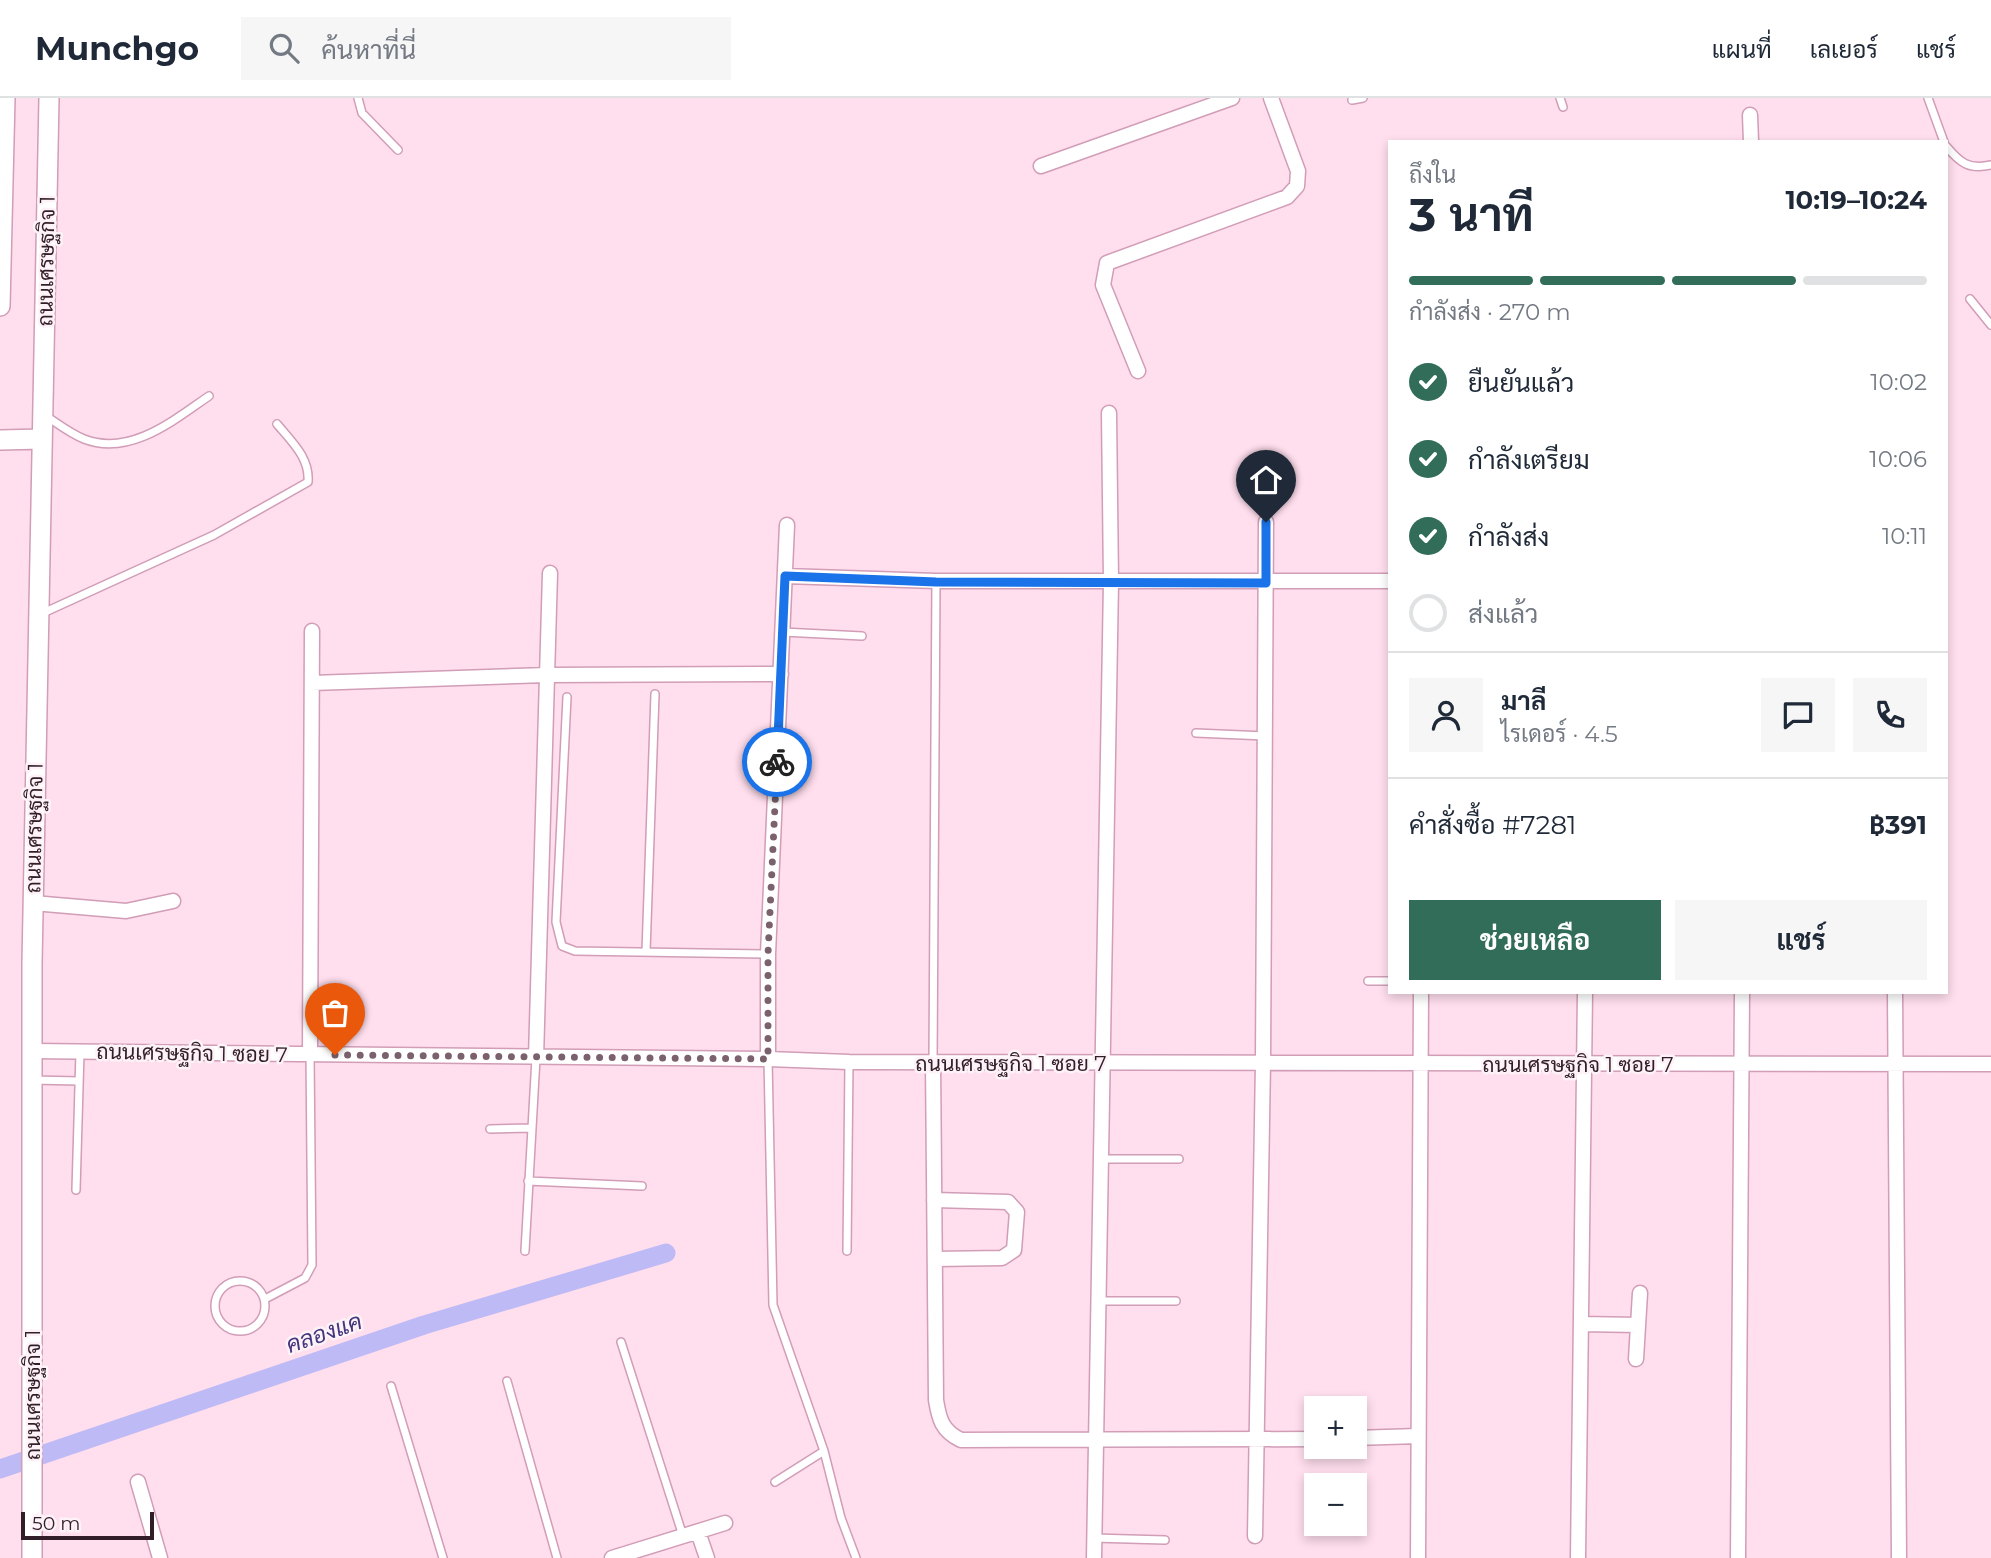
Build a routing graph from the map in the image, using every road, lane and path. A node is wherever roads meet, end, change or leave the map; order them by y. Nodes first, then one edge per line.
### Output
1 (5, 98) edge
2 (49, 98) edge
3 (358, 98) edge
4 (1232, 98) edge
5 (1271, 98) edge
6 (1363, 98) edge
7 (1560, 98) edge
8 (1928, 98) edge
9 (1352, 100) dead end
10 (1563, 107) dead end
11 (1750, 115) dead end
12 (2, 118) edge
13 (1751, 140) edge
14 (1944, 140) edge
15 (1948, 148) edge
16 (398, 150) dead end
17 (1991, 164) edge
18 (1041, 166) dead end
19 (1970, 299) dead end
20 (0, 306) edge
21 (1989, 316) edge
22 (1991, 325) edge
23 (1138, 370) dead end
24 (209, 396) dead end
25 (1109, 413) dead end
26 (43, 414) junction
27 (277, 425) dead end
28 (42, 439) junction
29 (0, 440) edge
30 (1266, 522) dead end
31 (787, 525) dead end
32 (550, 573) dead end
33 (785, 576) junction
34 (1388, 581) edge
35 (936, 582) junction
36 (1111, 582) junction
37 (1266, 583) junction
38 (39, 615) junction
39 (312, 631) dead end
40 (783, 632) junction
41 (862, 636) dead end
42 (781, 674) junction
43 (547, 675) junction
44 (312, 683) junction
45 (655, 694) dead end
46 (567, 697) dead end
47 (1196, 733) dead end
48 (1265, 736) junction
49 (173, 901) dead end
50 (33, 904) junction
51 (646, 952) junction
52 (768, 954) junction
53 (1367, 981) dead end
54 (1388, 981) edge
55 (1421, 994) edge
56 (1585, 994) edge
57 (1742, 994) edge
58 (1895, 994) edge
59 (32, 1051) junction
60 (80, 1052) junction
61 (310, 1054) junction
62 (536, 1058) junction
63 (768, 1059) junction
64 (849, 1062) junction
65 (1264, 1062) junction
66 (933, 1063) junction
67 (1101, 1063) junction
68 (1584, 1063) junction
69 (1741, 1063) junction
70 (1421, 1064) junction
71 (1894, 1064) junction
72 (1991, 1064) edge
73 (32, 1080) junction
74 (79, 1081) junction
75 (531, 1128) junction
76 (490, 1129) dead end
77 (1099, 1158) junction
78 (1178, 1159) dead end
79 (528, 1181) junction
80 (642, 1186) dead end
81 (76, 1190) dead end
82 (934, 1200) junction
83 (525, 1251) dead end
84 (847, 1251) dead end
85 (935, 1259) junction
86 (1640, 1293) dead end
87 (265, 1298) junction
88 (1096, 1301) junction
89 (1176, 1301) dead end
90 (1582, 1324) junction
91 (1638, 1325) junction
92 (621, 1342) dead end
93 (1636, 1359) dead end
94 (507, 1381) dead end
95 (391, 1386) dead end
96 (1418, 1436) junction
97 (1367, 1438) edge
98 (1094, 1439) junction
99 (1304, 1439) edge
100 (1256, 1441) junction
101 (824, 1451) junction
102 (138, 1482) dead end
103 (775, 1482) dead end
104 (724, 1522) dead end
105 (698, 1532) junction
106 (682, 1536) junction
107 (1255, 1536) dead end
108 (1093, 1538) junction
109 (1165, 1540) dead end
110 (32, 1558) edge
111 (160, 1558) edge
112 (443, 1558) edge
113 (557, 1558) edge
114 (612, 1558) edge
115 (707, 1558) edge
116 (856, 1558) edge
117 (1094, 1558) edge
118 (1418, 1558) edge
119 (1578, 1558) edge
120 (1738, 1558) edge
121 (1899, 1558) edge

1 - 12 main road
2 - 26 main road, ถนนเศรษฐกิจ 1
3 - 16 lane
4 - 18 street
5 - 23 street
6 - 9 lane
7 - 10 lane
8 - 14 lane
11 - 13 street
12 - 20 main road
15 - 17 lane
19 - 21 lane
21 - 22 lane
24 - 26 lane
25 - 36 street
26 - 28 main road, ถนนเศรษฐกิจ 1
27 - 38 lane
28 - 29 main road
28 - 38 main road, ถนนเศรษฐกิจ 1
30 - 37 street
31 - 33 street
32 - 43 street
33 - 35 street
33 - 40 street
34 - 37 street
35 - 36 street
35 - 66 lane
36 - 37 street
36 - 67 street
37 - 48 street
38 - 50 main road, ถนนเศรษฐกิจ 1
39 - 44 street
40 - 41 lane
40 - 42 street
42 - 43 street
42 - 52 street
43 - 44 street
43 - 62 street
44 - 61 street
45 - 51 lane
46 - 51 lane
47 - 48 lane
48 - 65 street
49 - 50 street
50 - 59 main road, ถนนเศรษฐกิจ 1
51 - 52 lane
52 - 63 street
53 - 54 lane
55 - 70 street
56 - 68 street
57 - 69 street
58 - 71 street
59 - 60 street, ถนนเศรษฐกิจ 1 ซอย 7
59 - 73 main road, ถนนเศรษฐกิจ 1
60 - 61 street, ถนนเศรษฐกิจ 1 ซอย 7
60 - 74 lane
61 - 62 street, ถนนเศรษฐกิจ 1 ซอย 7
61 - 87 lane
62 - 63 street, ถนนเศรษฐกิจ 1 ซอย 7
62 - 75 lane
63 - 64 street, ถนนเศรษฐกิจ 1 ซอย 7
63 - 101 lane
64 - 66 street, ถนนเศรษฐกิจ 1 ซอย 7
64 - 84 lane
65 - 67 street, ถนนเศรษฐกิจ 1 ซอย 7
65 - 70 street, ถนนเศรษฐกิจ 1 ซอย 7
65 - 100 street
66 - 67 street, ถนนเศรษฐกิจ 1 ซอย 7
66 - 82 street
67 - 77 street
68 - 69 street, ถนนเศรษฐกิจ 1 ซอย 7
68 - 70 street, ถนนเศรษฐกิจ 1 ซอย 7
68 - 90 street
69 - 71 street, ถนนเศรษฐกิจ 1 ซอย 7
69 - 120 street
70 - 96 street
71 - 72 street, ถนนเศรษฐกิจ 1 ซอย 7
71 - 121 street
73 - 74 lane
73 - 110 main road, ถนนเศรษฐกิจ 1
74 - 81 lane
75 - 76 lane
75 - 79 lane
77 - 78 lane
77 - 88 street
79 - 80 lane
79 - 83 lane
82 - 85 street
82 - 85 street
85 - 98 street
86 - 91 street
87 - 87 lane
88 - 89 lane
88 - 98 street
90 - 91 street
90 - 119 street
91 - 93 street
92 - 106 lane
94 - 113 lane
95 - 112 lane
96 - 97 street
96 - 118 street
98 - 100 street
98 - 108 street
99 - 100 street
100 - 107 street
101 - 103 lane
101 - 116 lane
102 - 111 street
104 - 105 street
105 - 106 street
105 - 115 street
106 - 114 street
108 - 109 lane
108 - 117 street

